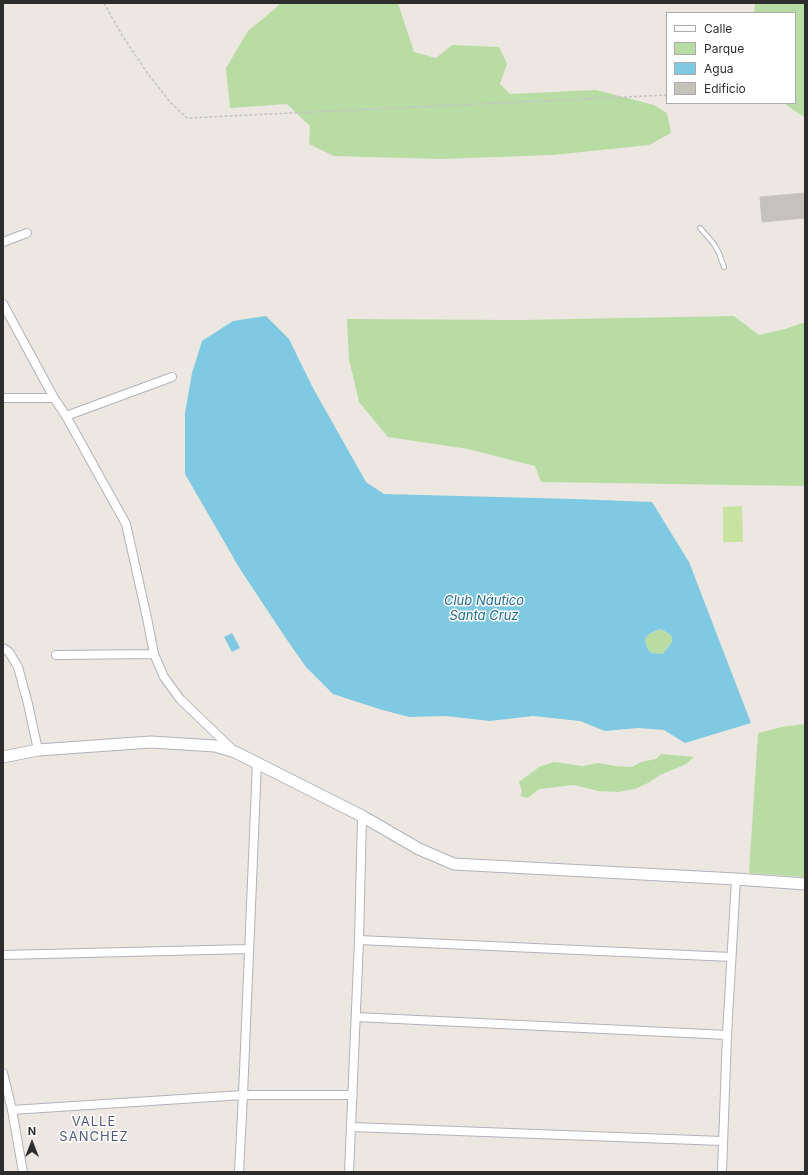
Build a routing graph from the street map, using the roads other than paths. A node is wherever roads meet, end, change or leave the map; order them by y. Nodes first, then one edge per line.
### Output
1 (700, 228) dead end
2 (26, 233) dead end
3 (3, 242) edge
4 (724, 266) dead end
5 (3, 304) edge
6 (172, 377) dead end
7 (3, 398) edge
8 (54, 398) junction
9 (66, 416) junction
10 (3, 648) edge
11 (154, 654) junction
12 (56, 655) dead end
13 (38, 750) junction
14 (235, 752) junction
15 (3, 757) edge
16 (257, 763) junction
17 (362, 816) junction
18 (736, 879) junction
19 (805, 884) edge
20 (359, 940) junction
21 (249, 949) junction
22 (3, 955) edge
23 (731, 957) junction
24 (356, 1017) junction
25 (727, 1035) junction
26 (3, 1073) edge
27 (244, 1095) junction
28 (353, 1095) junction
29 (12, 1110) junction
30 (352, 1127) junction
31 (722, 1141) junction
32 (23, 1172) edge
33 (239, 1172) edge
34 (349, 1172) edge
35 (722, 1172) edge

1 - 4 lane
2 - 3 street
5 - 8 street
6 - 9 street
7 - 8 street
8 - 9 street
9 - 11 street
10 - 13 street
11 - 12 street
11 - 14 street
13 - 14 street
13 - 15 street
14 - 16 street
16 - 17 street
16 - 21 street
17 - 18 street
17 - 20 street
18 - 19 street
18 - 23 street
20 - 23 street
20 - 24 street
21 - 22 street
21 - 27 street
23 - 25 street
24 - 25 street
24 - 28 street
25 - 31 street
26 - 29 street
27 - 28 street
27 - 29 street
27 - 33 street
28 - 30 street
29 - 32 street
30 - 31 street
30 - 34 street
31 - 35 street

